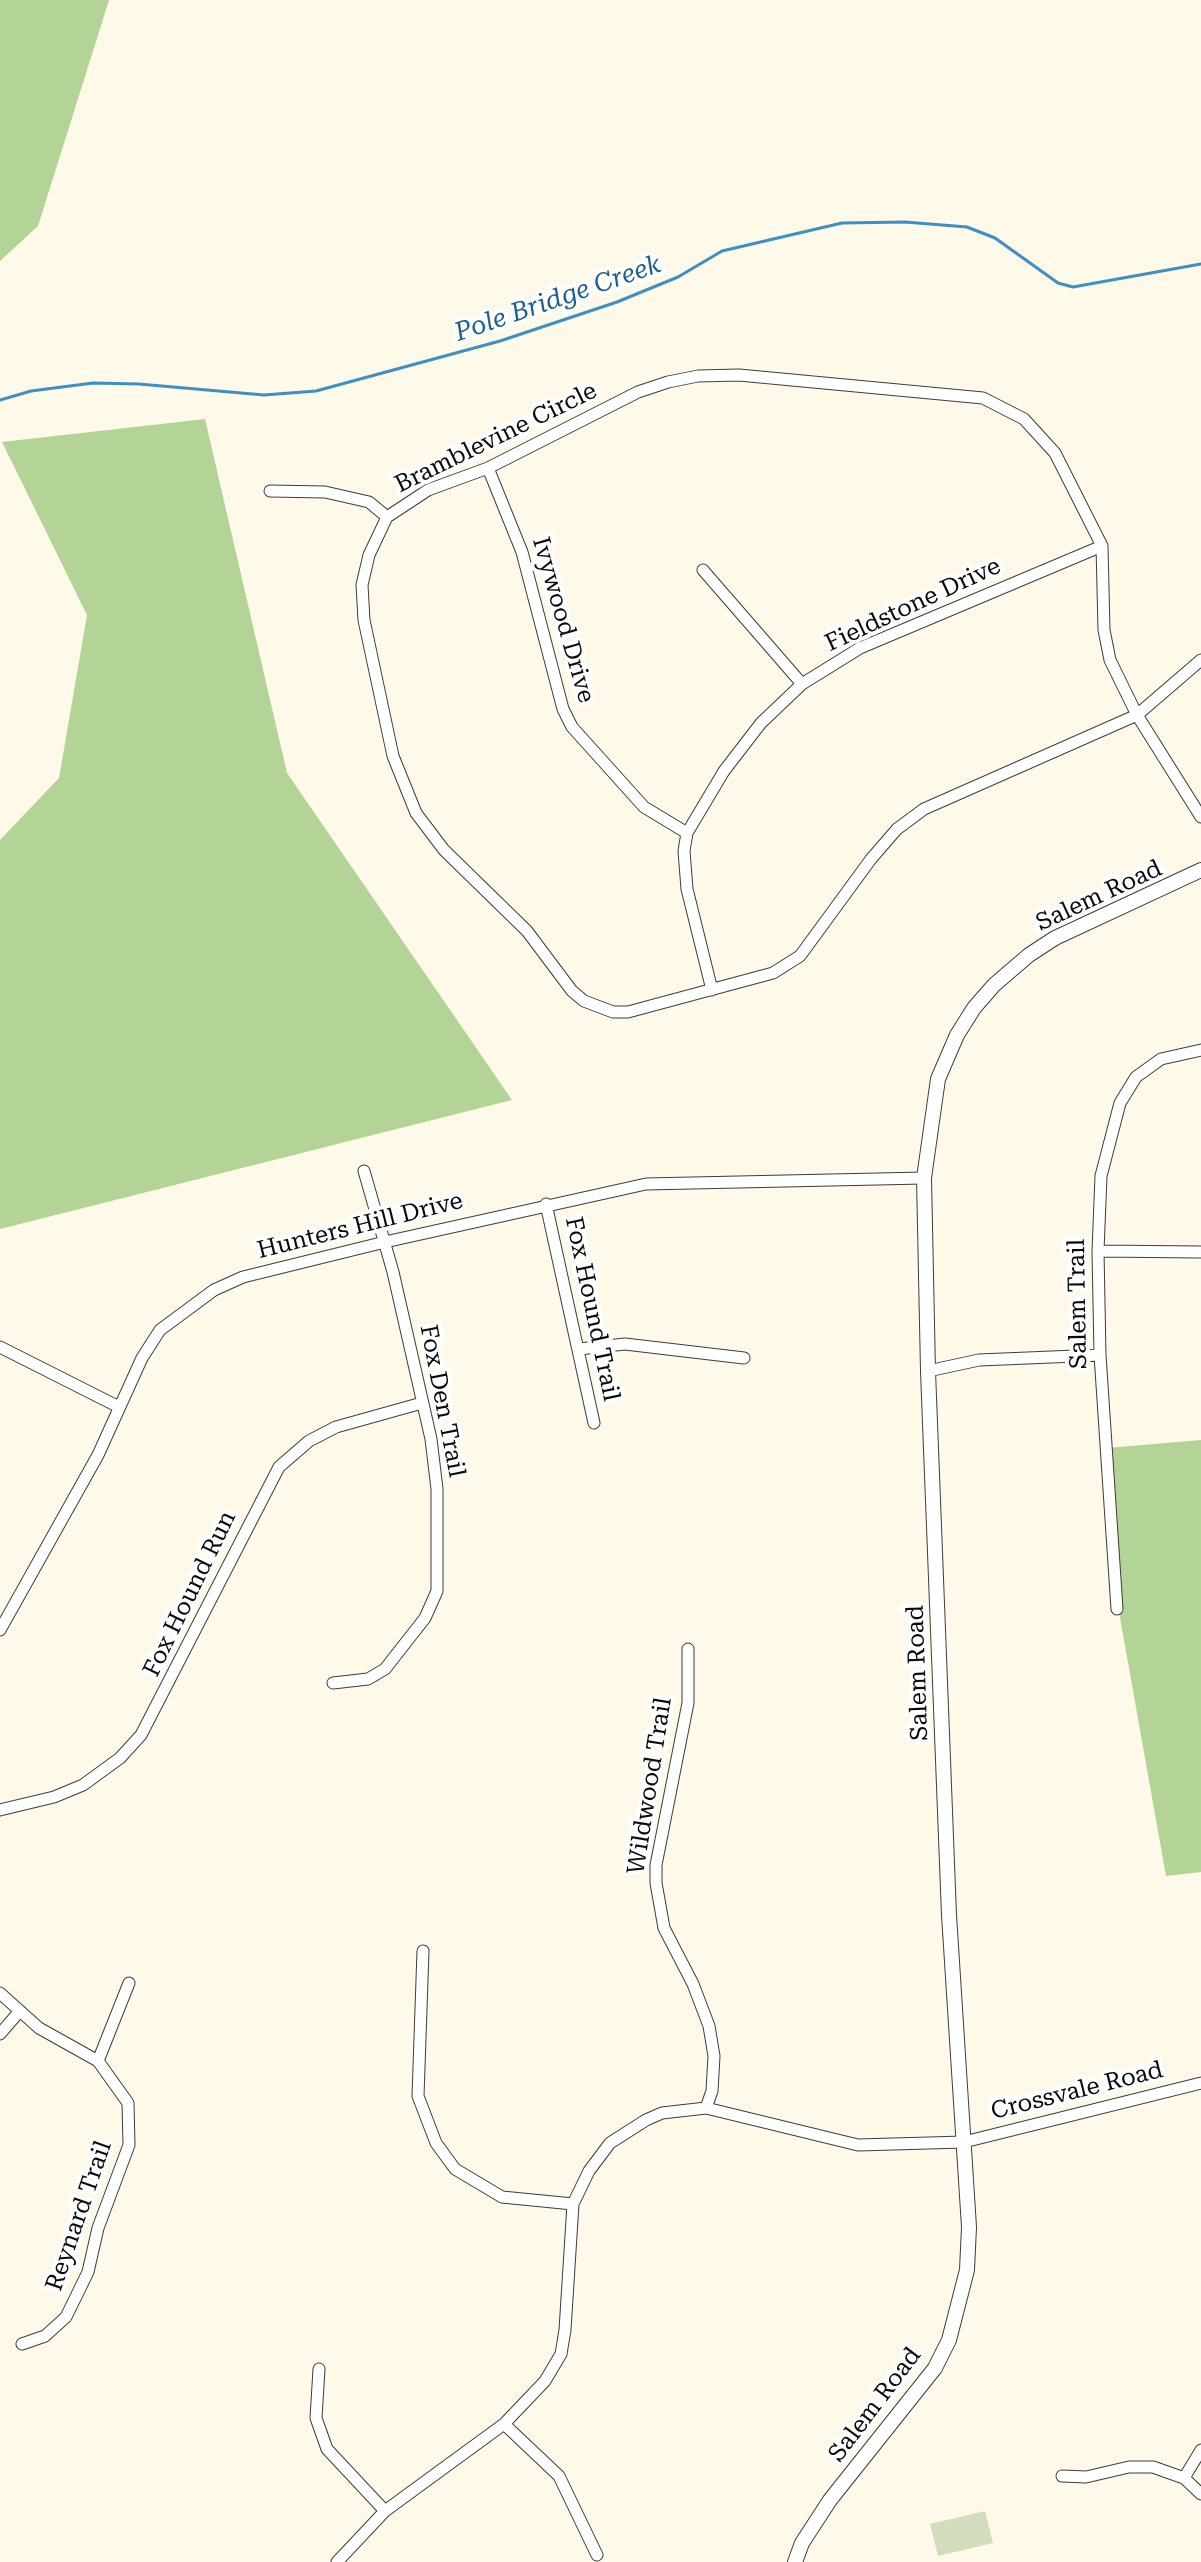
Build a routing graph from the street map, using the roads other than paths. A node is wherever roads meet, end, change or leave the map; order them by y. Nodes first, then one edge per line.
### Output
1 (488, 468) junction
2 (270, 491) dead end
3 (387, 517) junction
4 (1102, 546) junction
5 (703, 570) dead end
6 (1201, 660) edge
7 (802, 684) junction
8 (1137, 715) junction
9 (1201, 817) edge
10 (687, 833) junction
11 (1201, 870) edge
12 (712, 990) junction
13 (1201, 1050) edge
14 (364, 1171) dead end
15 (924, 1178) junction
16 (546, 1204) junction
17 (385, 1242) junction
18 (1098, 1251) junction
19 (1201, 1252) edge
20 (0, 1347) edge
21 (579, 1349) junction
22 (1100, 1355) junction
23 (744, 1358) dead end
24 (928, 1371) junction
25 (422, 1403) junction
26 (117, 1406) junction
27 (594, 1423) dead end
28 (1117, 1609) dead end
29 (0, 1630) edge
30 (688, 1649) dead end
31 (333, 1683) dead end
32 (0, 1810) edge
33 (423, 1951) dead end
34 (129, 1983) dead end
35 (0, 1993) edge
36 (19, 2012) junction
37 (0, 2034) edge
38 (98, 2061) junction
39 (1201, 2083) edge
40 (706, 2108) junction
41 (964, 2142) junction
42 (573, 2204) junction
43 (22, 2344) dead end
44 (319, 2369) dead end
45 (504, 2424) junction
46 (1201, 2450) edge
47 (1062, 2476) dead end
48 (1184, 2478) junction
49 (1201, 2494) edge
50 (385, 2511) junction
51 (597, 2555) dead end
52 (337, 2562) edge
53 (795, 2562) edge

1 - 3 street, Bramblevine Circle
1 - 4 street, Bramblevine Circle
1 - 10 street, Ivywood Drive
2 - 3 street
3 - 12 street, Bramblevine Circle
4 - 7 street, Fieldstone Drive
4 - 8 street, Bramblevine Circle
5 - 7 street
6 - 8 street, Bramblevine Circle
7 - 10 street, Fieldstone Drive
8 - 9 street, Bramblevine Circle
8 - 12 street, Bramblevine Circle
10 - 12 street
11 - 15 street, Salem Road
13 - 18 street, Salem Trail
14 - 17 street, Fox Den Trail
15 - 16 street, Hunters Hill Drive
15 - 24 street, Salem Road
16 - 17 street, Hunters Hill Drive
16 - 21 street, Fox Hound Trail
17 - 25 street, Fox Den Trail
17 - 26 street, Hunters Hill Drive
18 - 19 street
18 - 22 street, Salem Trail
20 - 26 street
21 - 23 street
21 - 27 street, Fox Hound Trail
22 - 24 street
22 - 28 street, Salem Trail
24 - 41 street, Salem Road
25 - 31 street, Fox Den Trail
25 - 32 street, Fox Hound Run
26 - 29 street, Hunters Hill Drive
30 - 40 street, Wildwood Trail
33 - 42 street
34 - 38 street
35 - 36 street, Reynard Trail
36 - 37 street
36 - 38 street, Reynard Trail
38 - 43 street, Reynard Trail
39 - 41 street, Crossvale Road
40 - 41 street, Crossvale Road
40 - 42 street
41 - 53 street, Salem Road
42 - 45 street
44 - 50 street
45 - 50 street
45 - 51 street
46 - 48 street
47 - 48 street
48 - 49 street
50 - 52 street

